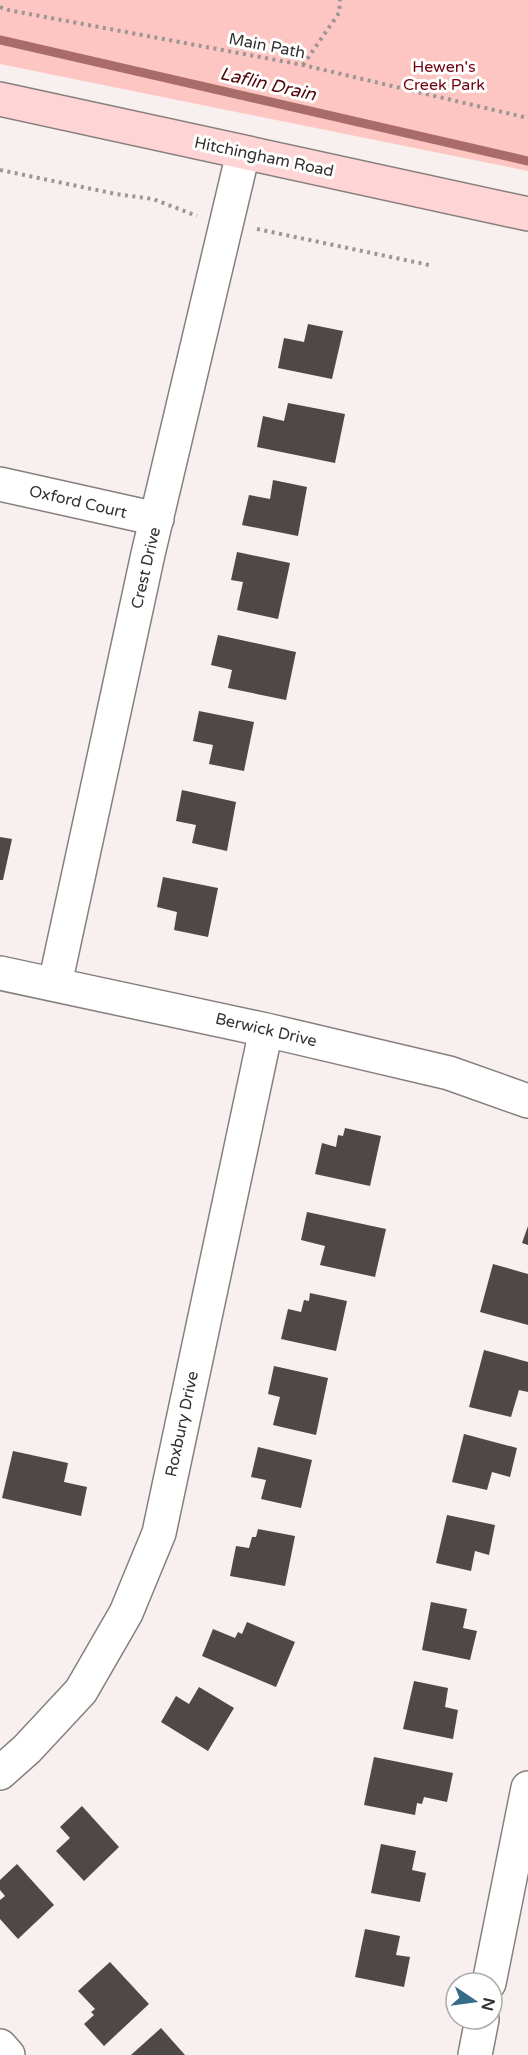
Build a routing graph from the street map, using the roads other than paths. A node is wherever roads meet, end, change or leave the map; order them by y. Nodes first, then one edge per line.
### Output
1 (0, 99) edge
2 (243, 153) junction
3 (528, 214) edge
4 (0, 484) edge
5 (157, 519) junction
6 (0, 973) edge
7 (55, 984) junction
8 (266, 1030) junction
9 (528, 1101) edge
10 (0, 1773) edge
11 (528, 1788) edge
12 (491, 1971) edge
13 (480, 2031) edge
14 (0, 2046) edge
15 (8, 2055) edge
16 (475, 2055) edge

1 - 2 street, Hitchingham Road
2 - 3 street, Hitchingham Road
2 - 5 street, Crest Drive
4 - 5 street, Oxford Court
5 - 7 street, Crest Drive
6 - 7 street, Berwick Drive
7 - 8 street, Berwick Drive
8 - 9 street, Berwick Drive
8 - 10 street, Roxbury Drive
11 - 12 street
13 - 16 street
14 - 15 street

